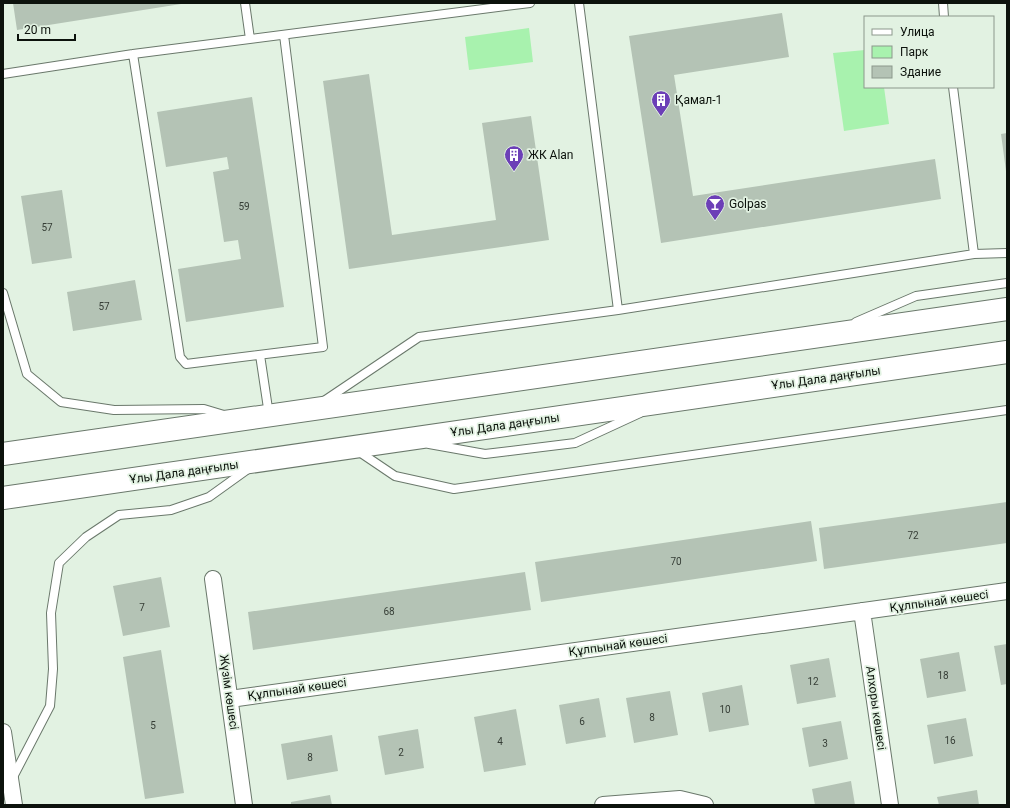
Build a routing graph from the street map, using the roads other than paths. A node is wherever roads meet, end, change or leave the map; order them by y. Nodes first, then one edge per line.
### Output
1 (245, 3) edge
2 (530, 3) edge
3 (579, 3) edge
4 (942, 3) edge
5 (944, 16) edge
6 (284, 35) junction
7 (250, 39) junction
8 (133, 54) junction
9 (3, 74) edge
10 (953, 88) edge
11 (1007, 253) edge
12 (974, 254) junction
13 (1007, 283) edge
14 (3, 294) edge
15 (1007, 309) edge
16 (618, 310) junction
17 (828, 335) junction
18 (1007, 352) edge
19 (260, 355) junction
20 (310, 410) junction
21 (1007, 410) edge
22 (269, 416) junction
23 (240, 420) junction
24 (352, 447) junction
25 (3, 454) edge
26 (260, 460) junction
27 (3, 498) edge
28 (213, 579) dead end
29 (1007, 591) edge
30 (862, 611) junction
31 (230, 699) junction
32 (3, 732) edge
33 (5, 777) edge
34 (14, 805) edge
35 (244, 805) edge
36 (603, 805) edge
37 (705, 805) edge
38 (890, 805) edge

1 - 7 lane
2 - 6 lane
3 - 16 lane
4 - 5 lane
6 - 7 lane
6 - 19 lane
7 - 8 lane
8 - 9 lane
8 - 19 lane
10 - 12 lane
11 - 12 lane
12 - 16 lane
13 - 17 lane
14 - 23 lane
15 - 17 main road
16 - 20 lane
17 - 20 main road
18 - 24 main road, Ұлы Дала даңғылы
19 - 22 lane
20 - 22 main road
21 - 24 lane
22 - 23 main road
23 - 25 main road
24 - 26 main road, Ұлы Дала даңғылы
26 - 27 main road, Ұлы Дала даңғылы
26 - 33 lane
28 - 31 street, Жүзім көшесі
29 - 30 street, Құлпынай көшесі
30 - 31 street, Құлпынай көшесі
30 - 38 street, Алхоры көшесі
31 - 35 street, Жүзім көшесі
32 - 33 street
33 - 34 street
36 - 37 street

